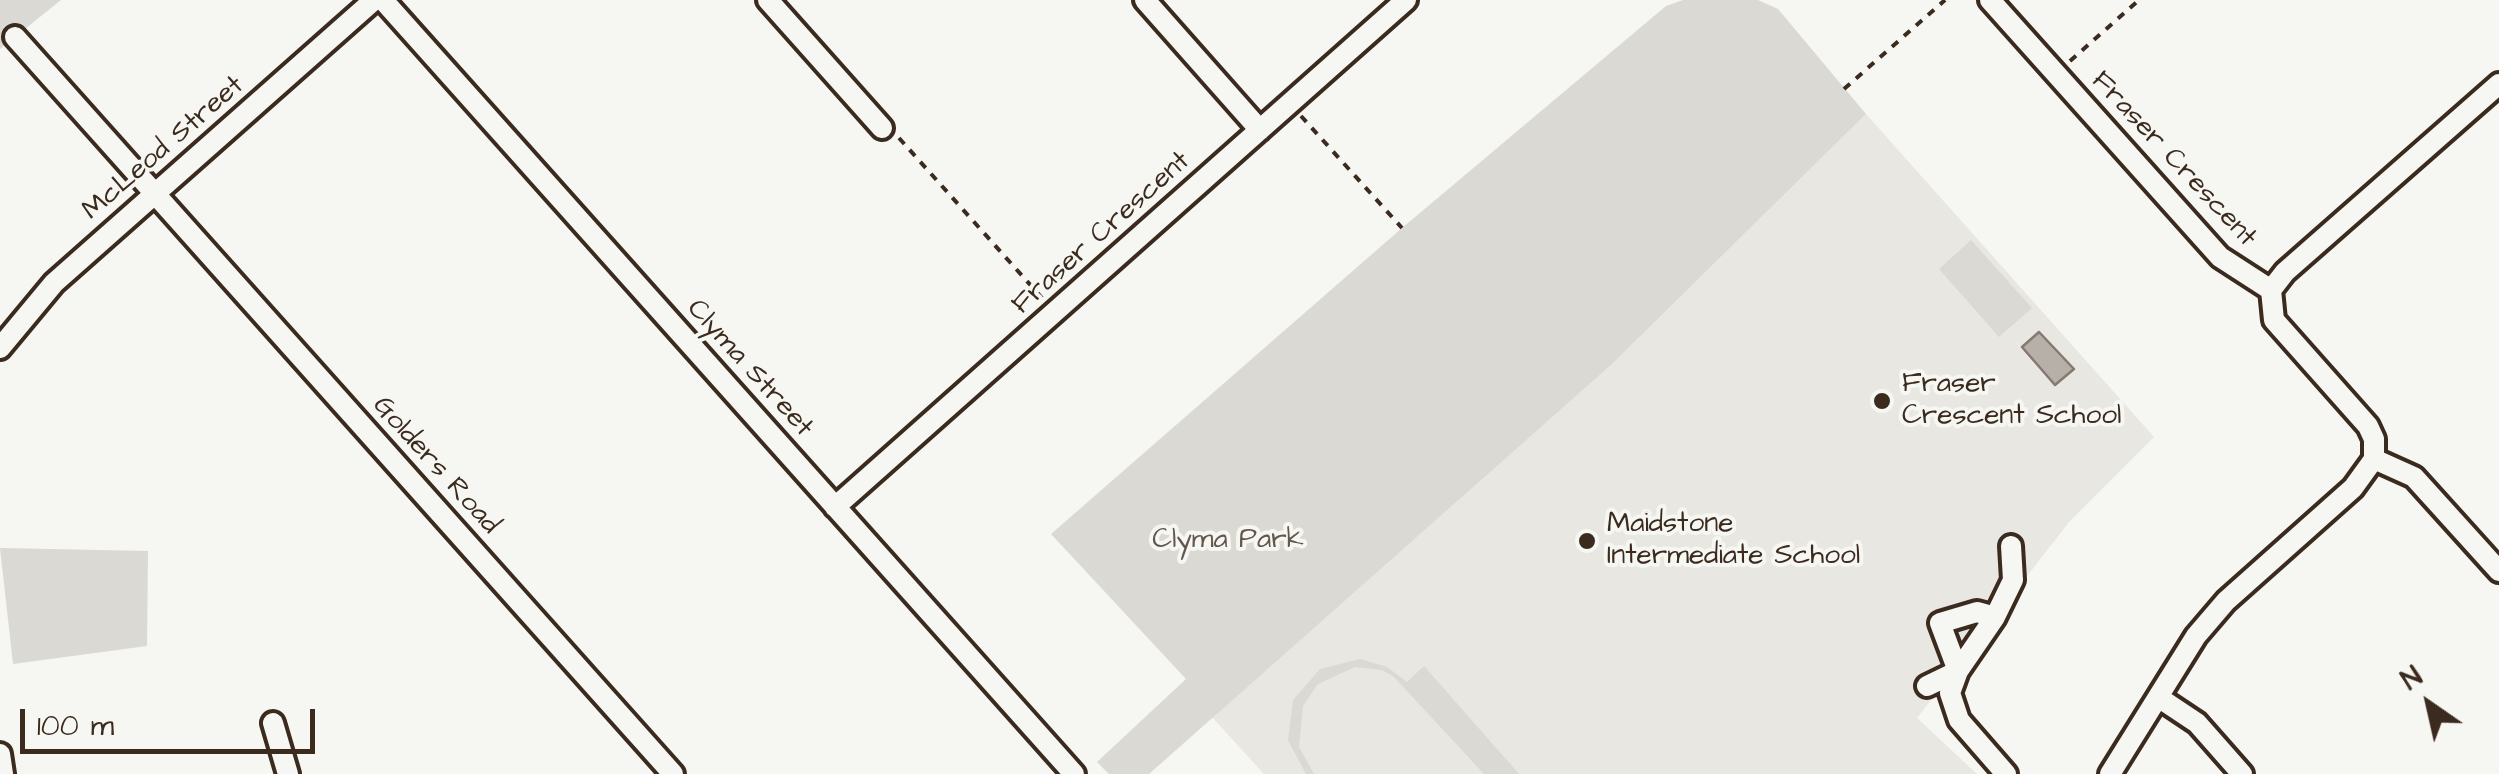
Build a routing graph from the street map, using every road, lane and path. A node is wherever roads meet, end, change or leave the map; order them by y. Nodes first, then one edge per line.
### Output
1 (374, 0) edge
2 (383, 0) edge
3 (768, 0) edge
4 (1145, 0) edge
5 (1406, 0) edge
6 (1945, 0) edge
7 (1990, 0) edge
8 (2138, 0) edge
9 (15, 37) dead end
10 (2056, 74) junction
11 (1844, 89) dead end
12 (2496, 92) edge
13 (1290, 104) junction
14 (882, 128) joint
15 (1260, 130) junction
16 (157, 194) junction
17 (1402, 228) dead end
18 (2271, 290) junction
19 (1054, 313) junction
20 (0, 348) edge
21 (2374, 459) junction
22 (835, 507) junction
23 (2011, 546) dead end
24 (2499, 572) edge
25 (1995, 617) junction
26 (1958, 672) junction
27 (1927, 686) dead end
28 (2158, 698) junction
29 (274, 723) dead end
30 (0, 754) edge
31 (2, 774) edge
32 (288, 774) edge
33 (673, 774) edge
34 (1074, 774) edge
35 (2006, 774) edge
36 (2110, 774) edge
37 (2242, 774) edge

1 - 16 street, McLeod Street
2 - 22 street, Clyma Street
3 - 14 street
4 - 15 street
5 - 13 street, Fraser Crescent
6 - 11 path
7 - 10 street, Fraser Crescent
8 - 10 path
9 - 16 street, Golders Road
10 - 18 street, Fraser Crescent
12 - 18 street
13 - 15 street, Fraser Crescent
13 - 17 path
14 - 19 path
15 - 19 street, Fraser Crescent
16 - 20 street, McLeod Street
16 - 33 street, Golders Road
18 - 21 street
19 - 22 street, Fraser Crescent
21 - 24 street
21 - 28 street
22 - 34 street, Clyma Street
23 - 25 street
25 - 26 street
25 - 26 street
26 - 27 street
26 - 35 street
28 - 36 street
28 - 37 street
29 - 32 street
30 - 31 street

